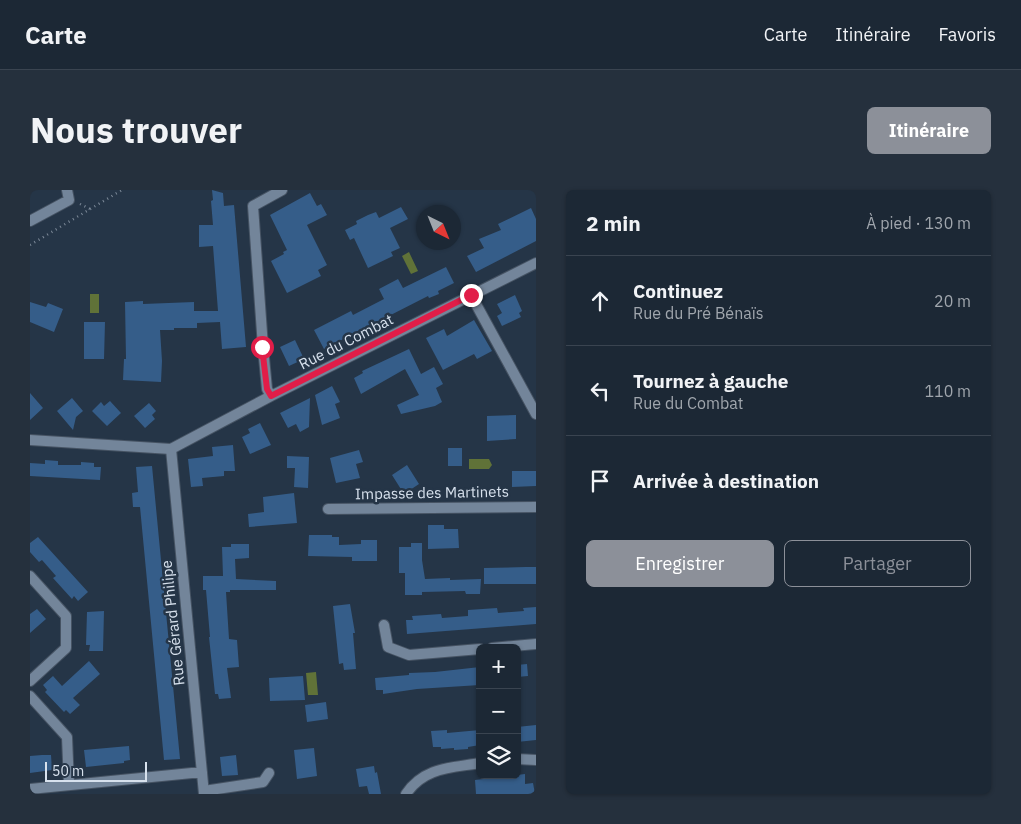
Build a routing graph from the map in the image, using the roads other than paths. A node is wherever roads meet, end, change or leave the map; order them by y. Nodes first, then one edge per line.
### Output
1 (67, 190) edge
2 (282, 190) edge
3 (30, 221) edge
4 (536, 263) edge
5 (471, 295) junction
6 (271, 396) junction
7 (536, 414) edge
8 (30, 440) edge
9 (171, 449) junction
10 (536, 507) edge
11 (328, 509) dead end
12 (30, 576) edge
13 (384, 625) dead end
14 (536, 644) edge
15 (521, 645) edge
16 (476, 649) edge
17 (30, 681) edge
18 (30, 696) edge
19 (521, 760) edge
20 (536, 760) edge
21 (476, 764) edge
22 (202, 772) junction
23 (270, 773) dead end
24 (69, 785) junction
25 (30, 789) edge
26 (204, 792) edge
27 (406, 794) edge

1 - 3 street
2 - 6 street
4 - 5 street, Rue du Combat
5 - 6 street, Rue du Combat
5 - 7 street
6 - 9 street, Rue du Combat
8 - 9 street
9 - 22 street, Rue Gérard Philipe
10 - 11 street, Impasse des Martinets
12 - 17 street
13 - 16 street
14 - 15 street
18 - 24 street
19 - 20 street
21 - 27 street
22 - 24 street
22 - 26 street, Rue Gérard Philipe
23 - 26 street
24 - 25 street

